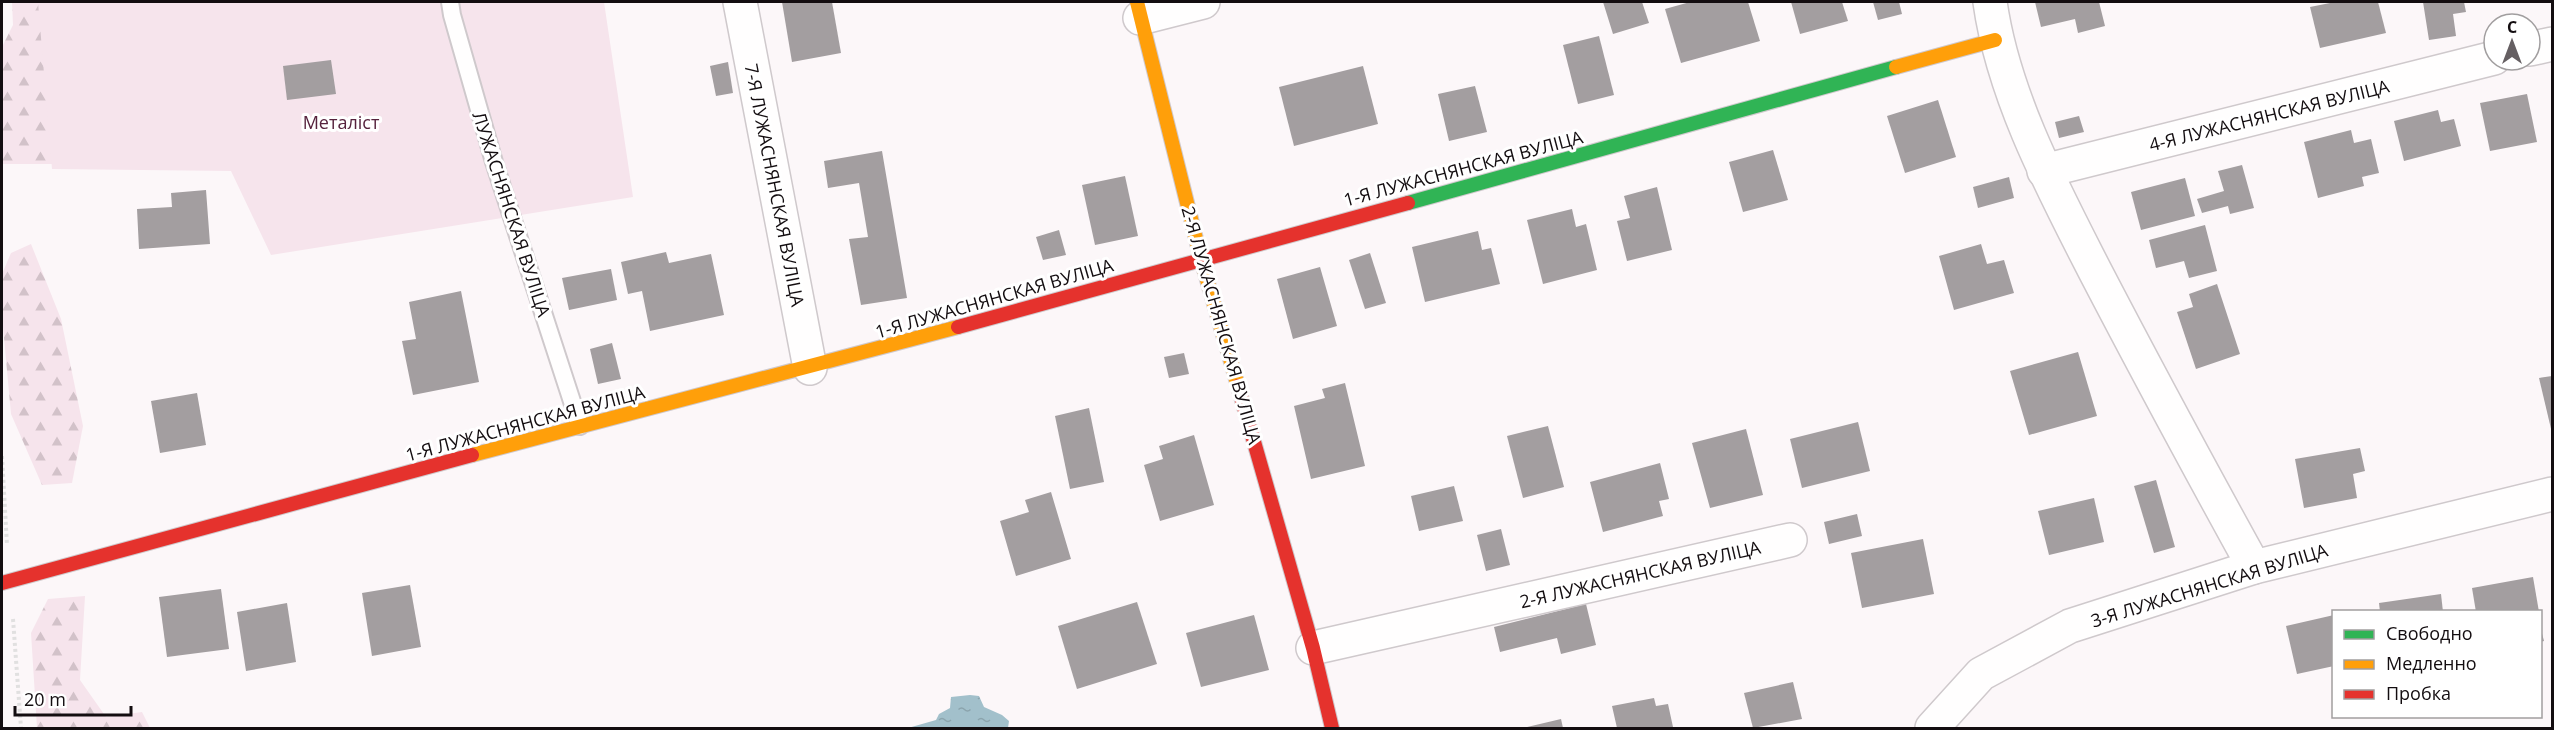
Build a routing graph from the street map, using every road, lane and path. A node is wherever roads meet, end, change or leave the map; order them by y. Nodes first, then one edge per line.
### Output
1 (450, 2) edge
2 (740, 2) edge
3 (1203, 2) edge
4 (1990, 2) edge
5 (1138, 10) edge
6 (1995, 40) junction
7 (2482, 61) edge
8 (2044, 171) junction
9 (1202, 259) junction
10 (810, 368) junction
11 (580, 426) junction
12 (2553, 494) edge
13 (1790, 540) dead end
14 (2254, 567) junction
15 (2, 583) edge
16 (1314, 648) junction
17 (1332, 729) edge
18 (1932, 729) edge

1 - 11 lane, ЛУЖАСНЯНСКАЯ ВУЛІЦА
2 - 10 street, 7-Я ЛУЖАСНЯНСКАЯ ВУЛІЦА
3 - 5 street
4 - 6 street
5 - 9 street, 2-Я ЛУЖАСНЯНСКАЯ ВУЛІЦА
6 - 8 street
6 - 9 street, 1-Я ЛУЖАСНЯНСКАЯ ВУЛІЦА
7 - 8 street, 4-Я ЛУЖАСНЯНСКАЯ ВУЛІЦА
8 - 14 street
9 - 10 street, 1-Я ЛУЖАСНЯНСКАЯ ВУЛІЦА
9 - 16 street, 2-Я ЛУЖАСНЯНСКАЯ ВУЛІЦА
10 - 11 street, 1-Я ЛУЖАСНЯНСКАЯ ВУЛІЦА
11 - 15 street, 1-Я ЛУЖАСНЯНСКАЯ ВУЛІЦА
12 - 14 street, 3-Я ЛУЖАСНЯНСКАЯ ВУЛІЦА
13 - 16 street, 2-Я ЛУЖАСНЯНСКАЯ ВУЛІЦА
14 - 18 street, 3-Я ЛУЖАСНЯНСКАЯ ВУЛІЦА
16 - 17 street, 2-Я ЛУЖАСНЯНСКАЯ ВУЛІЦА

